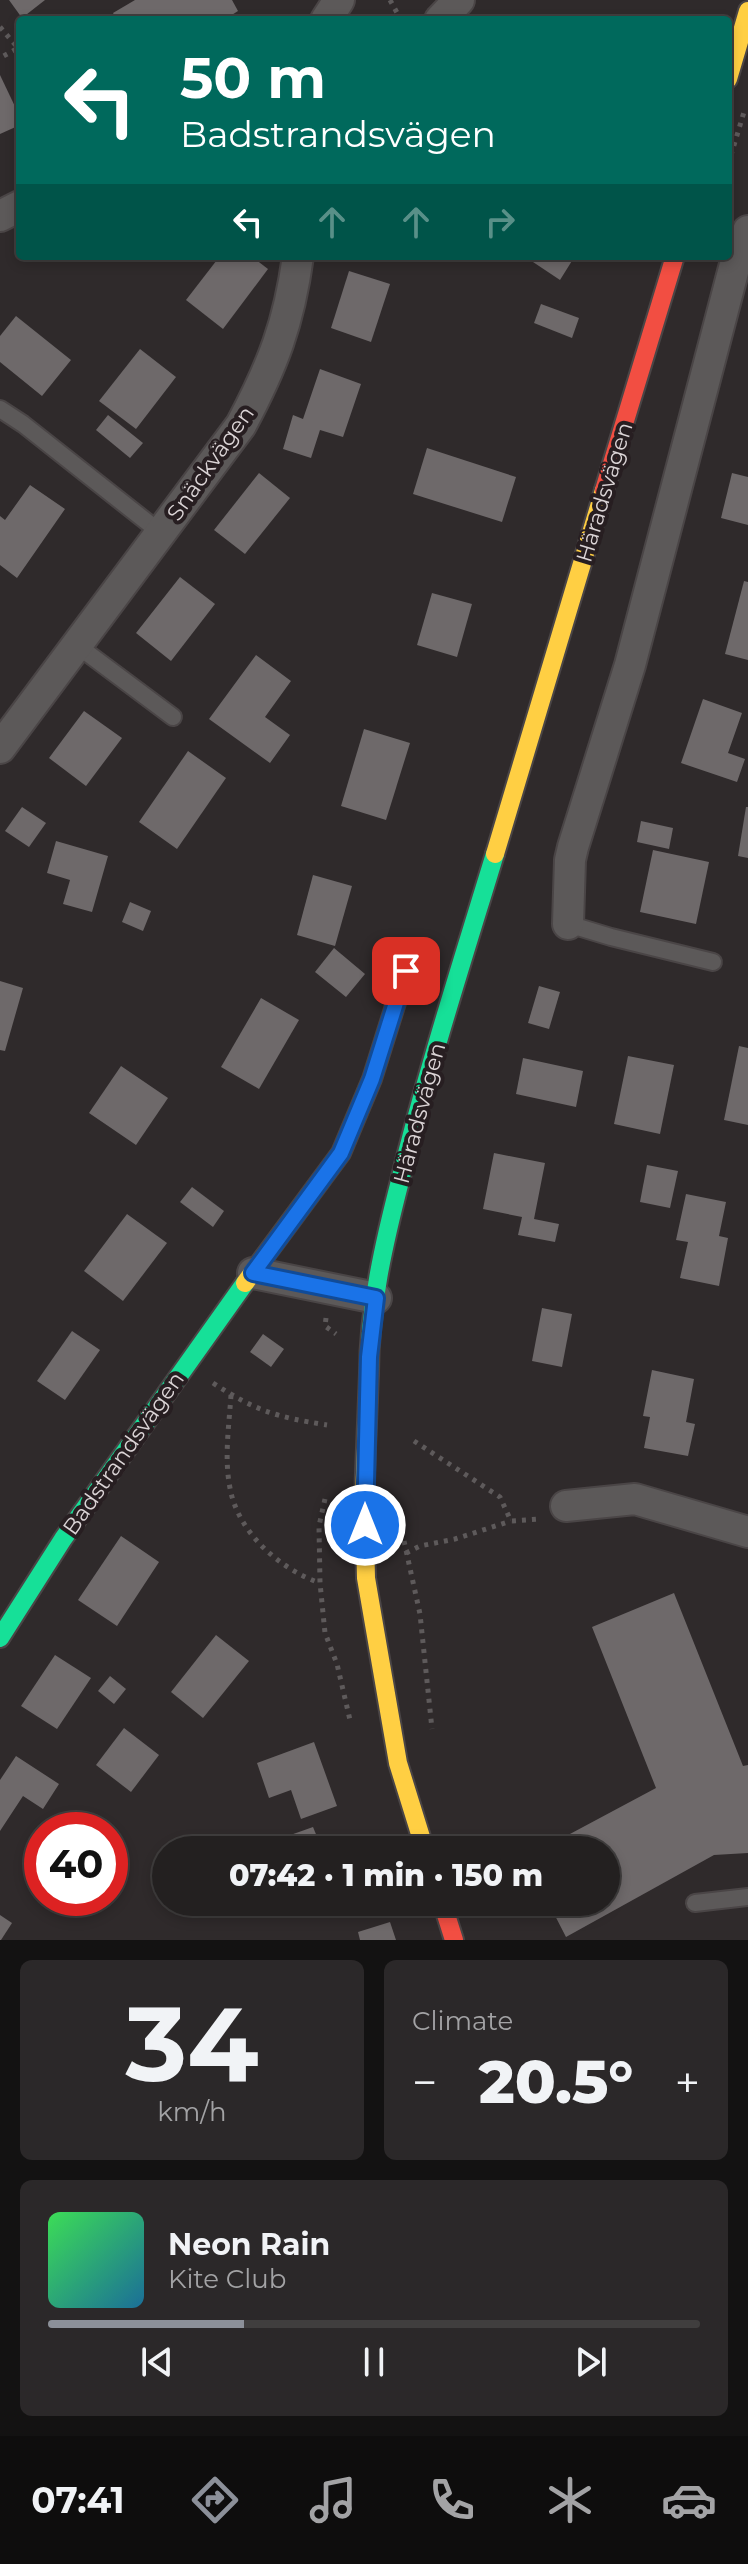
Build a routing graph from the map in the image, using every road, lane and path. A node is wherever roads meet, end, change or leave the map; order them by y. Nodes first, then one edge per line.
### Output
1 (459, 0) edge
2 (748, 11) edge
3 (444, 16) edge
4 (0, 27) edge
5 (16, 46) edge
6 (735, 77) edge
7 (748, 98) edge
8 (732, 152) edge
9 (748, 231) edge
10 (297, 260) edge
11 (674, 260) edge
12 (0, 409) edge
13 (161, 533) junction
14 (78, 646) junction
15 (173, 717) dead end
16 (0, 748) edge
17 (568, 924) joint
18 (713, 962) dead end
19 (406, 971) dead end
20 (253, 1273) junction
21 (376, 1298) junction
22 (185, 1365) junction
23 (231, 1395) junction
24 (327, 1425) dead end
25 (414, 1441) dead end
26 (566, 1506) joint
27 (511, 1521) junction
28 (748, 1532) edge
29 (404, 1539) dead end
30 (406, 1553) junction
31 (320, 1583) dead end
32 (0, 1638) edge
33 (433, 1734) dead end
34 (421, 1836) edge
35 (748, 1897) edge
36 (695, 1903) dead end
37 (446, 1916) edge
38 (454, 1940) edge

1 - 3 street
2 - 6 street
4 - 5 path
7 - 8 path
9 - 17 street
10 - 13 street, Snäckvägen
11 - 21 street, Häradsvägen
12 - 13 lane, Snäckvägen
13 - 14 street, Snäckvägen
14 - 15 lane
14 - 16 street, Snäckvägen
17 - 18 lane
19 - 20 street, Badstrandsvägen
20 - 21 street
20 - 22 street, Badstrandsvägen
21 - 34 street, Häradsvägen
22 - 23 path
22 - 32 street, Badstrandsvägen
23 - 24 path
23 - 31 path
25 - 27 path
26 - 27 path
26 - 28 street
27 - 30 path
29 - 30 path
30 - 33 path
35 - 36 lane
37 - 38 street

